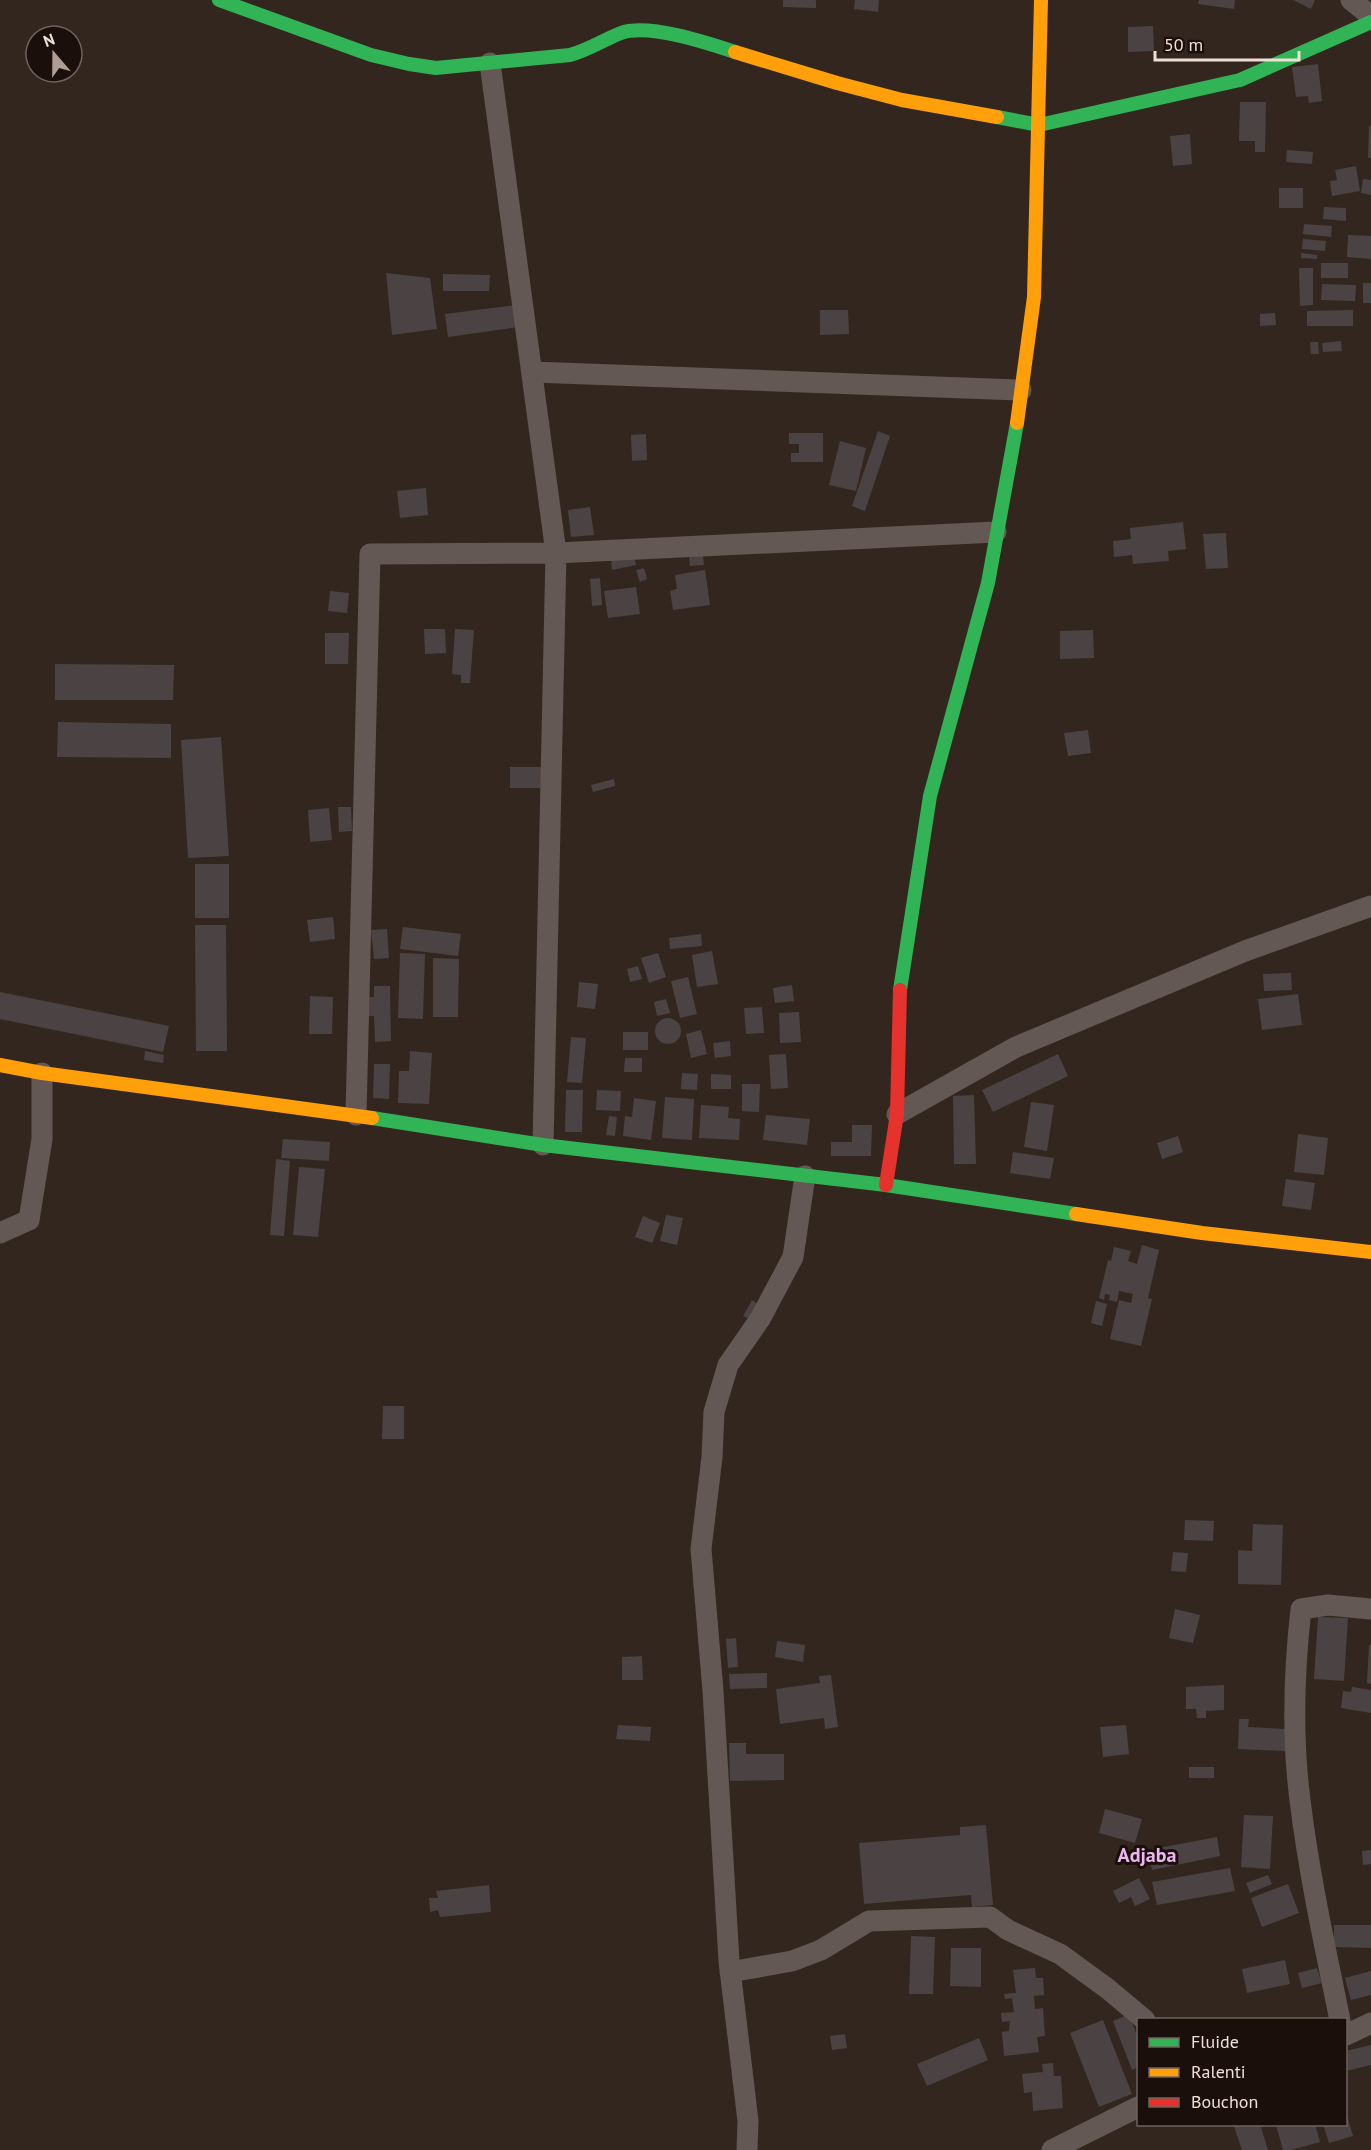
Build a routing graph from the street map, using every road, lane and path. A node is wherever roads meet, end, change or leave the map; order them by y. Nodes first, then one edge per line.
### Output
1 (219, 0) edge
2 (1041, 0) edge
3 (1351, 0) edge
4 (1371, 16) edge
5 (1371, 22) edge
6 (490, 63) junction
7 (1039, 125) junction
8 (532, 372) junction
9 (1022, 390) junction
10 (996, 532) junction
11 (556, 553) junction
12 (1371, 906) edge
13 (0, 1065) edge
14 (42, 1073) junction
15 (897, 1114) junction
16 (356, 1115) junction
17 (543, 1145) junction
18 (805, 1176) junction
19 (886, 1185) junction
20 (0, 1233) edge
21 (1371, 1252) edge
22 (1371, 1609) edge
23 (730, 1972) junction
24 (1144, 2018) edge
25 (1340, 2018) edge
26 (1371, 2023) edge
27 (1347, 2035) edge
28 (1137, 2108) edge
29 (1081, 2142) edge
30 (747, 2150) edge
31 (1052, 2150) edge

1 - 6 street
2 - 7 street
3 - 4 street
5 - 7 street
6 - 7 street
6 - 8 street
7 - 9 street
8 - 9 street
8 - 11 street
9 - 10 street
10 - 11 street
10 - 15 street
11 - 16 street
11 - 17 street
12 - 15 street
13 - 14 street
14 - 16 street
14 - 20 street
15 - 19 street
16 - 17 street
17 - 18 street
18 - 19 street
18 - 23 street
19 - 21 street
22 - 25 street
23 - 24 street
23 - 30 street
26 - 27 street
28 - 29 street
29 - 31 street

